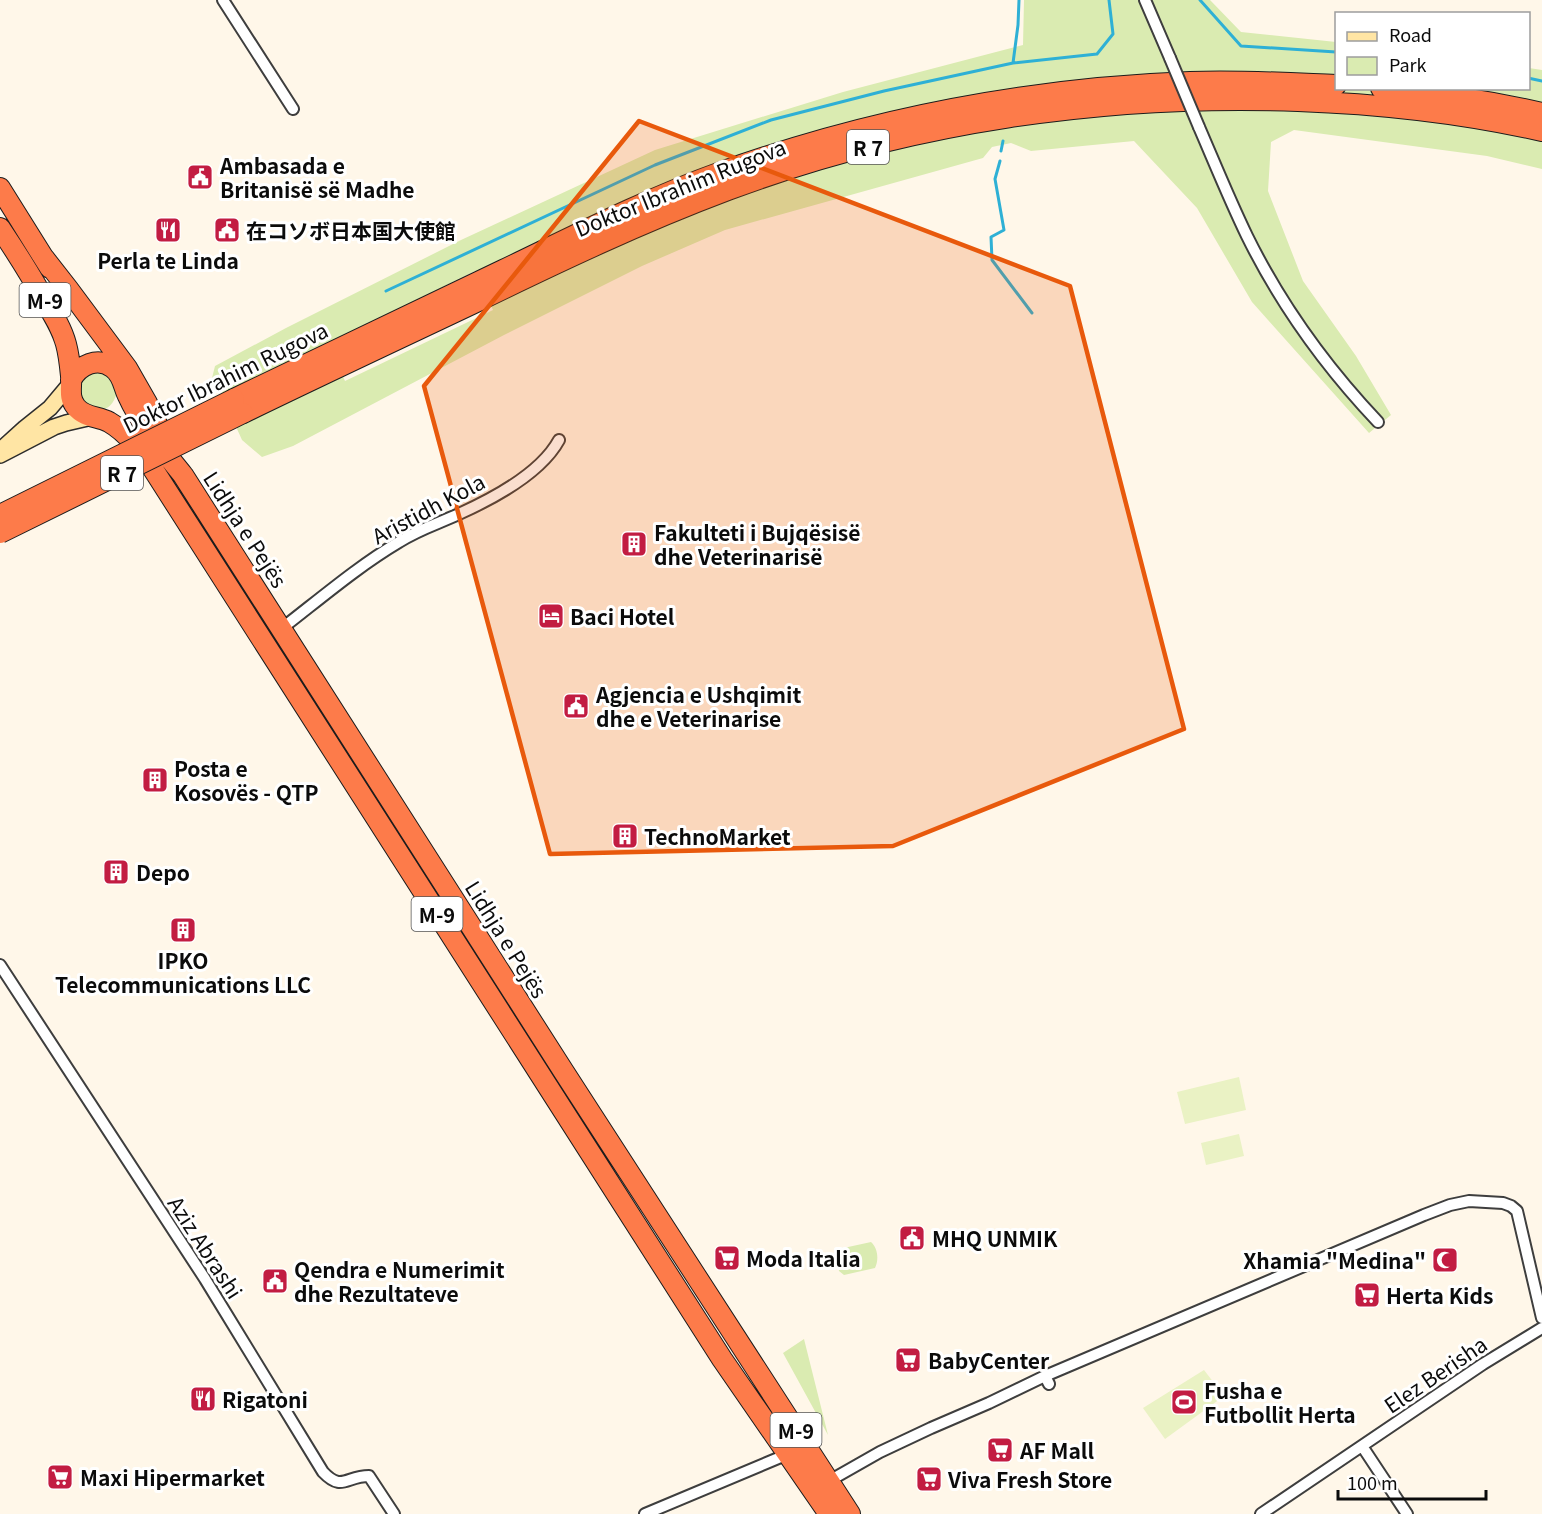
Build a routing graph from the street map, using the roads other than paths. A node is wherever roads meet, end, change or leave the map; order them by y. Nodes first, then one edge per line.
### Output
1 (223, 0) edge
2 (1145, 0) edge
3 (1335, 85) edge
4 (1398, 90) edge
5 (293, 109) dead end
6 (1542, 113) edge
7 (1542, 131) edge
8 (0, 188) edge
9 (0, 228) edge
10 (44, 258) junction
11 (106, 364) junction
12 (71, 382) junction
13 (125, 389) junction
14 (238, 406) junction
15 (95, 417) junction
16 (1378, 422) dead end
17 (558, 440) dead end
18 (0, 453) edge
19 (183, 475) junction
20 (0, 515) edge
21 (0, 533) edge
22 (281, 629) junction
23 (0, 965) edge
24 (1542, 1318) edge
25 (1542, 1328) edge
26 (1362, 1446) junction
27 (788, 1454) junction
28 (829, 1481) junction
29 (394, 1514) edge
30 (645, 1514) edge
31 (829, 1514) edge
32 (850, 1514) edge
33 (1261, 1514) edge
34 (1407, 1514) edge

1 - 5 street
2 - 16 street, bridge
3 - 14 highway, Doktor Ibrahim Rugova / R 7
4 - 6 highway
7 - 14 highway, Doktor Ibrahim Rugova / R 7
8 - 10 highway, Lidhja e Pejës / M-9
9 - 12 highway, M-9
10 - 11 highway, Lidhja e Pejës / M-9
10 - 19 highway
11 - 12 highway
11 - 13 highway, Lidhja e Pejës
12 - 15 highway
12 - 18 street
13 - 15 highway
13 - 19 highway, Lidhja e Pejës / M-9
14 - 20 highway, Doktor Ibrahim Rugova / R 7, bridge
14 - 21 highway, Doktor Ibrahim Rugova / R 7, bridge
15 - 18 street
15 - 27 highway, M-9
17 - 22 street, Aristidh Kola
19 - 22 highway, Lidhja e Pejës / M-9
22 - 28 highway, Lidhja e Pejës / M-9
23 - 29 street, Aziz Abrashi
24 - 28 street
25 - 26 street, Elez Berisha
26 - 33 street, Elez Berisha
26 - 34 street
27 - 30 street
27 - 31 highway, M-9
28 - 32 highway, Lidhja e Pejës / M-9

